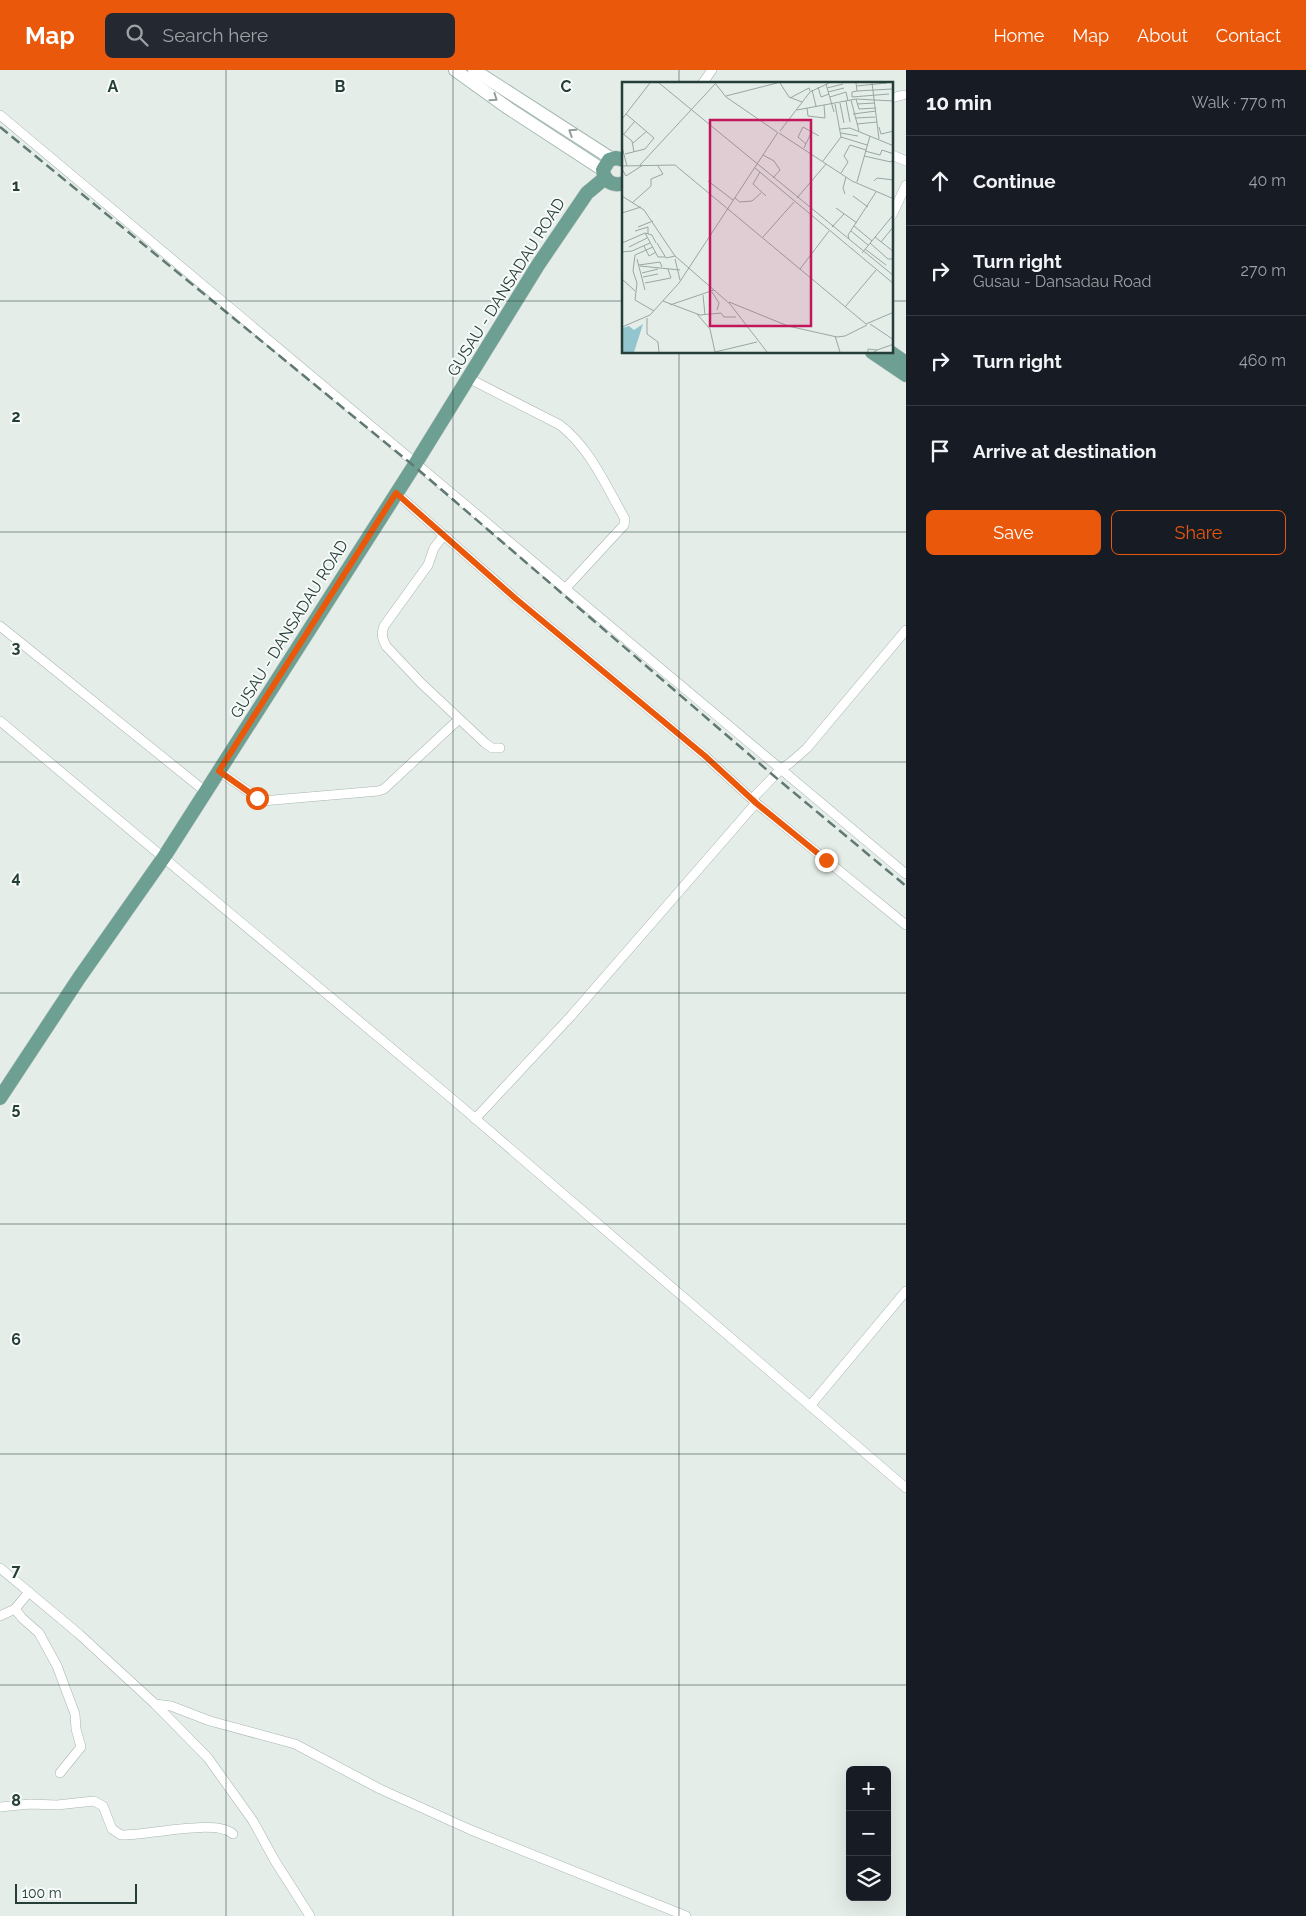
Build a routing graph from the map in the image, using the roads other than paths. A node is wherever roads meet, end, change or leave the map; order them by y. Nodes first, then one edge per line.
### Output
1 (454, 70) edge
2 (474, 70) edge
3 (712, 70) edge
4 (703, 82) edge
5 (903, 95) dead end
6 (894, 97) edge
7 (0, 115) edge
8 (894, 155) edge
9 (618, 159) edge
10 (906, 161) edge
11 (604, 174) junction
12 (622, 185) edge
13 (906, 185) edge
14 (894, 211) edge
15 (875, 354) edge
16 (893, 354) edge
17 (906, 363) edge
18 (906, 375) edge
19 (468, 378) junction
20 (416, 462) junction
21 (396, 493) junction
22 (444, 535) junction
23 (565, 589) junction
24 (0, 626) edge
25 (906, 630) edge
26 (458, 720) junction
27 (0, 721) edge
28 (500, 748) dead end
29 (781, 769) junction
30 (219, 771) junction
31 (206, 792) junction
32 (754, 801) junction
33 (164, 857) junction
34 (906, 874) edge
35 (906, 925) edge
36 (0, 1098) edge
37 (475, 1119) junction
38 (906, 1291) edge
39 (810, 1406) junction
40 (906, 1488) edge
41 (0, 1568) edge
42 (28, 1592) junction
43 (15, 1609) junction
44 (0, 1616) edge
45 (155, 1704) junction
46 (60, 1773) dead end
47 (0, 1807) edge
48 (233, 1834) dead end
49 (310, 1916) edge
50 (686, 1916) edge

1 -> 11 main road
9 -> 2 main road
3 - 4 street
5 - 6 street
7 - 20 street
8 - 10 street
9 - 11 main road, GUSAU - DANSADAU ROAD
11 - 12 main road
11 - 19 main road, GUSAU - DANSADAU ROAD
13 - 14 street
15 - 18 main road
16 - 17 main road
19 - 20 main road, GUSAU - DANSADAU ROAD
19 - 23 street
20 - 21 main road, GUSAU - DANSADAU ROAD
20 - 23 street
21 - 22 street
21 - 30 main road, GUSAU - DANSADAU ROAD
22 - 26 street
22 - 32 street
23 - 29 street
24 - 31 street
25 - 29 street
26 - 28 street
26 - 30 street
27 - 33 street
29 - 32 street
29 - 34 street
30 - 31 main road, GUSAU - DANSADAU ROAD
31 - 33 main road, GUSAU - DANSADAU ROAD
32 - 35 street
32 - 37 street
33 - 36 main road, GUSAU - DANSADAU ROAD
33 - 37 street
37 - 39 street
38 - 39 street
39 - 40 street
41 - 42 street
42 - 43 street
42 - 45 street
43 - 44 street
43 - 46 street
45 - 49 street
45 - 50 street
47 - 48 street

